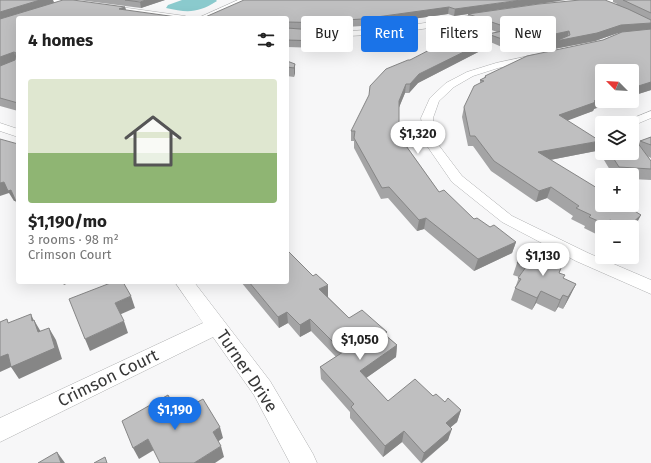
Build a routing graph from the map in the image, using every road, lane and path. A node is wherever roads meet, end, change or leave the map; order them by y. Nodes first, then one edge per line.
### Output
1 (54, 0) edge
2 (243, 0) edge
3 (598, 0) edge
4 (613, 0) edge
5 (70, 2) junction
6 (576, 2) edge
7 (48, 8) edge
8 (616, 8) edge
9 (500, 12) edge
10 (152, 13) junction
11 (144, 16) edge
12 (172, 16) edge
13 (207, 16) edge
14 (289, 32) edge
15 (542, 56) edge
16 (651, 114) edge
17 (639, 119) edge
18 (0, 127) edge
19 (16, 132) edge
20 (185, 284) edge
21 (651, 286) edge
22 (216, 326) junction
23 (0, 430) edge
24 (304, 463) edge

1 - 5 street
2 - 13 street
3 - 4 street
3 - 6 street
3 - 8 street
5 - 7 street
5 - 10 street
9 - 14 street
10 - 11 street
10 - 12 street
15 - 21 street
16 - 17 street
18 - 19 street
20 - 22 street, Turner Drive
22 - 23 street, Crimson Court
22 - 24 street, Turner Drive

